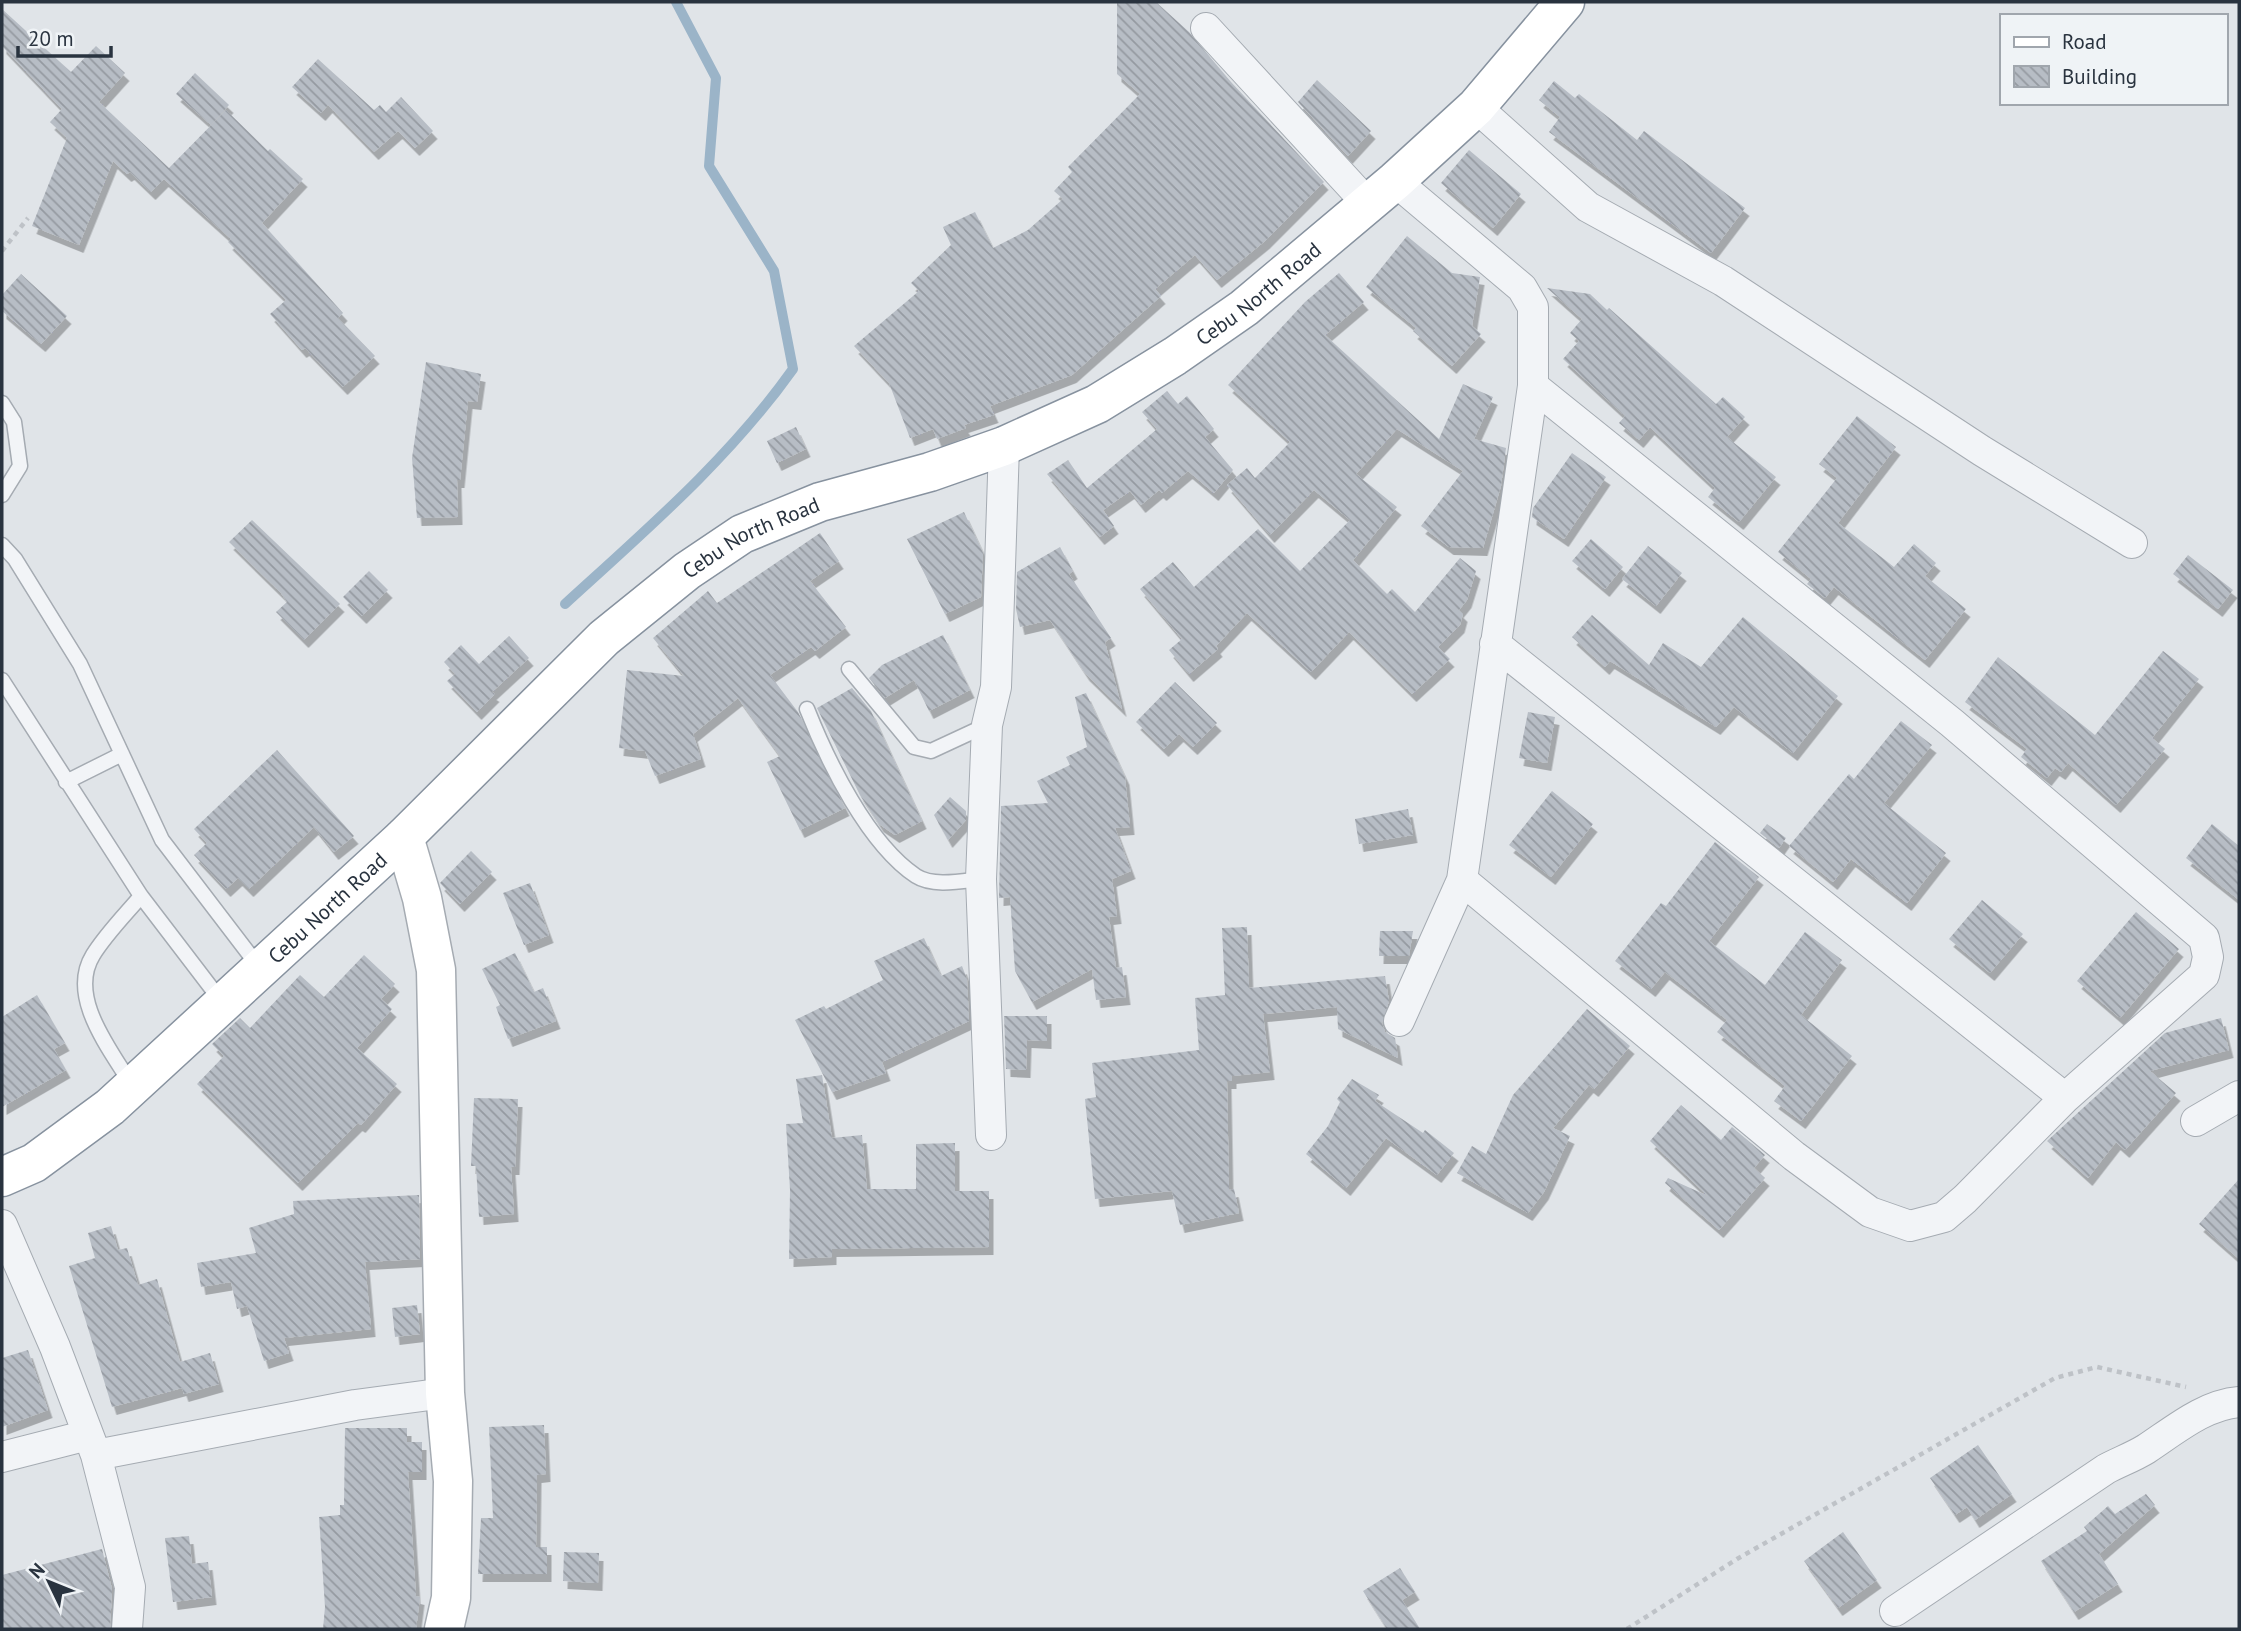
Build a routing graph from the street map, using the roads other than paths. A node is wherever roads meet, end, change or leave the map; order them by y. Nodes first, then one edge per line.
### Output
1 (1564, 2) edge
2 (1206, 29) dead end
3 (1476, 107) junction
4 (1381, 192) junction
5 (1533, 386) junction
6 (2, 403) edge
7 (1004, 446) junction
8 (2, 495) edge
9 (2132, 543) dead end
10 (2, 545) edge
11 (1495, 644) junction
12 (849, 669) dead end
13 (2, 680) edge
14 (807, 709) dead end
15 (987, 725) junction
16 (122, 754) junction
17 (66, 782) junction
18 (404, 837) junction
19 (981, 879) junction
20 (1462, 880) junction
21 (141, 896) junction
22 (260, 969) junction
23 (222, 1002) junction
24 (1399, 1021) dead end
25 (132, 1086) junction
26 (2239, 1096) edge
27 (2065, 1098) junction
28 (2196, 1121) dead end
29 (991, 1135) dead end
30 (2, 1177) edge
31 (2, 1225) edge
32 (445, 1393) junction
33 (2231, 1403) edge
34 (92, 1445) junction
35 (2, 1457) edge
36 (1895, 1611) dead end
37 (127, 1629) edge
38 (444, 1629) edge

1 - 3 main road, Cebu North Road
2 - 4 street
3 - 4 main road, Cebu North Road
3 - 9 street
4 - 5 street
4 - 7 main road, Cebu North Road
5 - 11 street
5 - 27 street
6 - 8 lane
7 - 15 street
7 - 18 main road, Cebu North Road
10 - 16 lane
11 - 20 street
11 - 27 street
12 - 15 lane
13 - 17 lane
14 - 19 lane
15 - 19 street
16 - 17 lane
16 - 22 lane
17 - 21 lane
18 - 22 main road, Cebu North Road
18 - 32 main road
19 - 29 street
20 - 24 street
20 - 27 street
21 - 23 lane
21 - 25 lane
22 - 23 main road, Cebu North Road
23 - 25 main road, Cebu North Road
25 - 30 main road, Cebu North Road
26 - 28 street
31 - 34 street
32 - 34 street
32 - 38 main road
33 - 36 street
34 - 35 street
34 - 37 street

